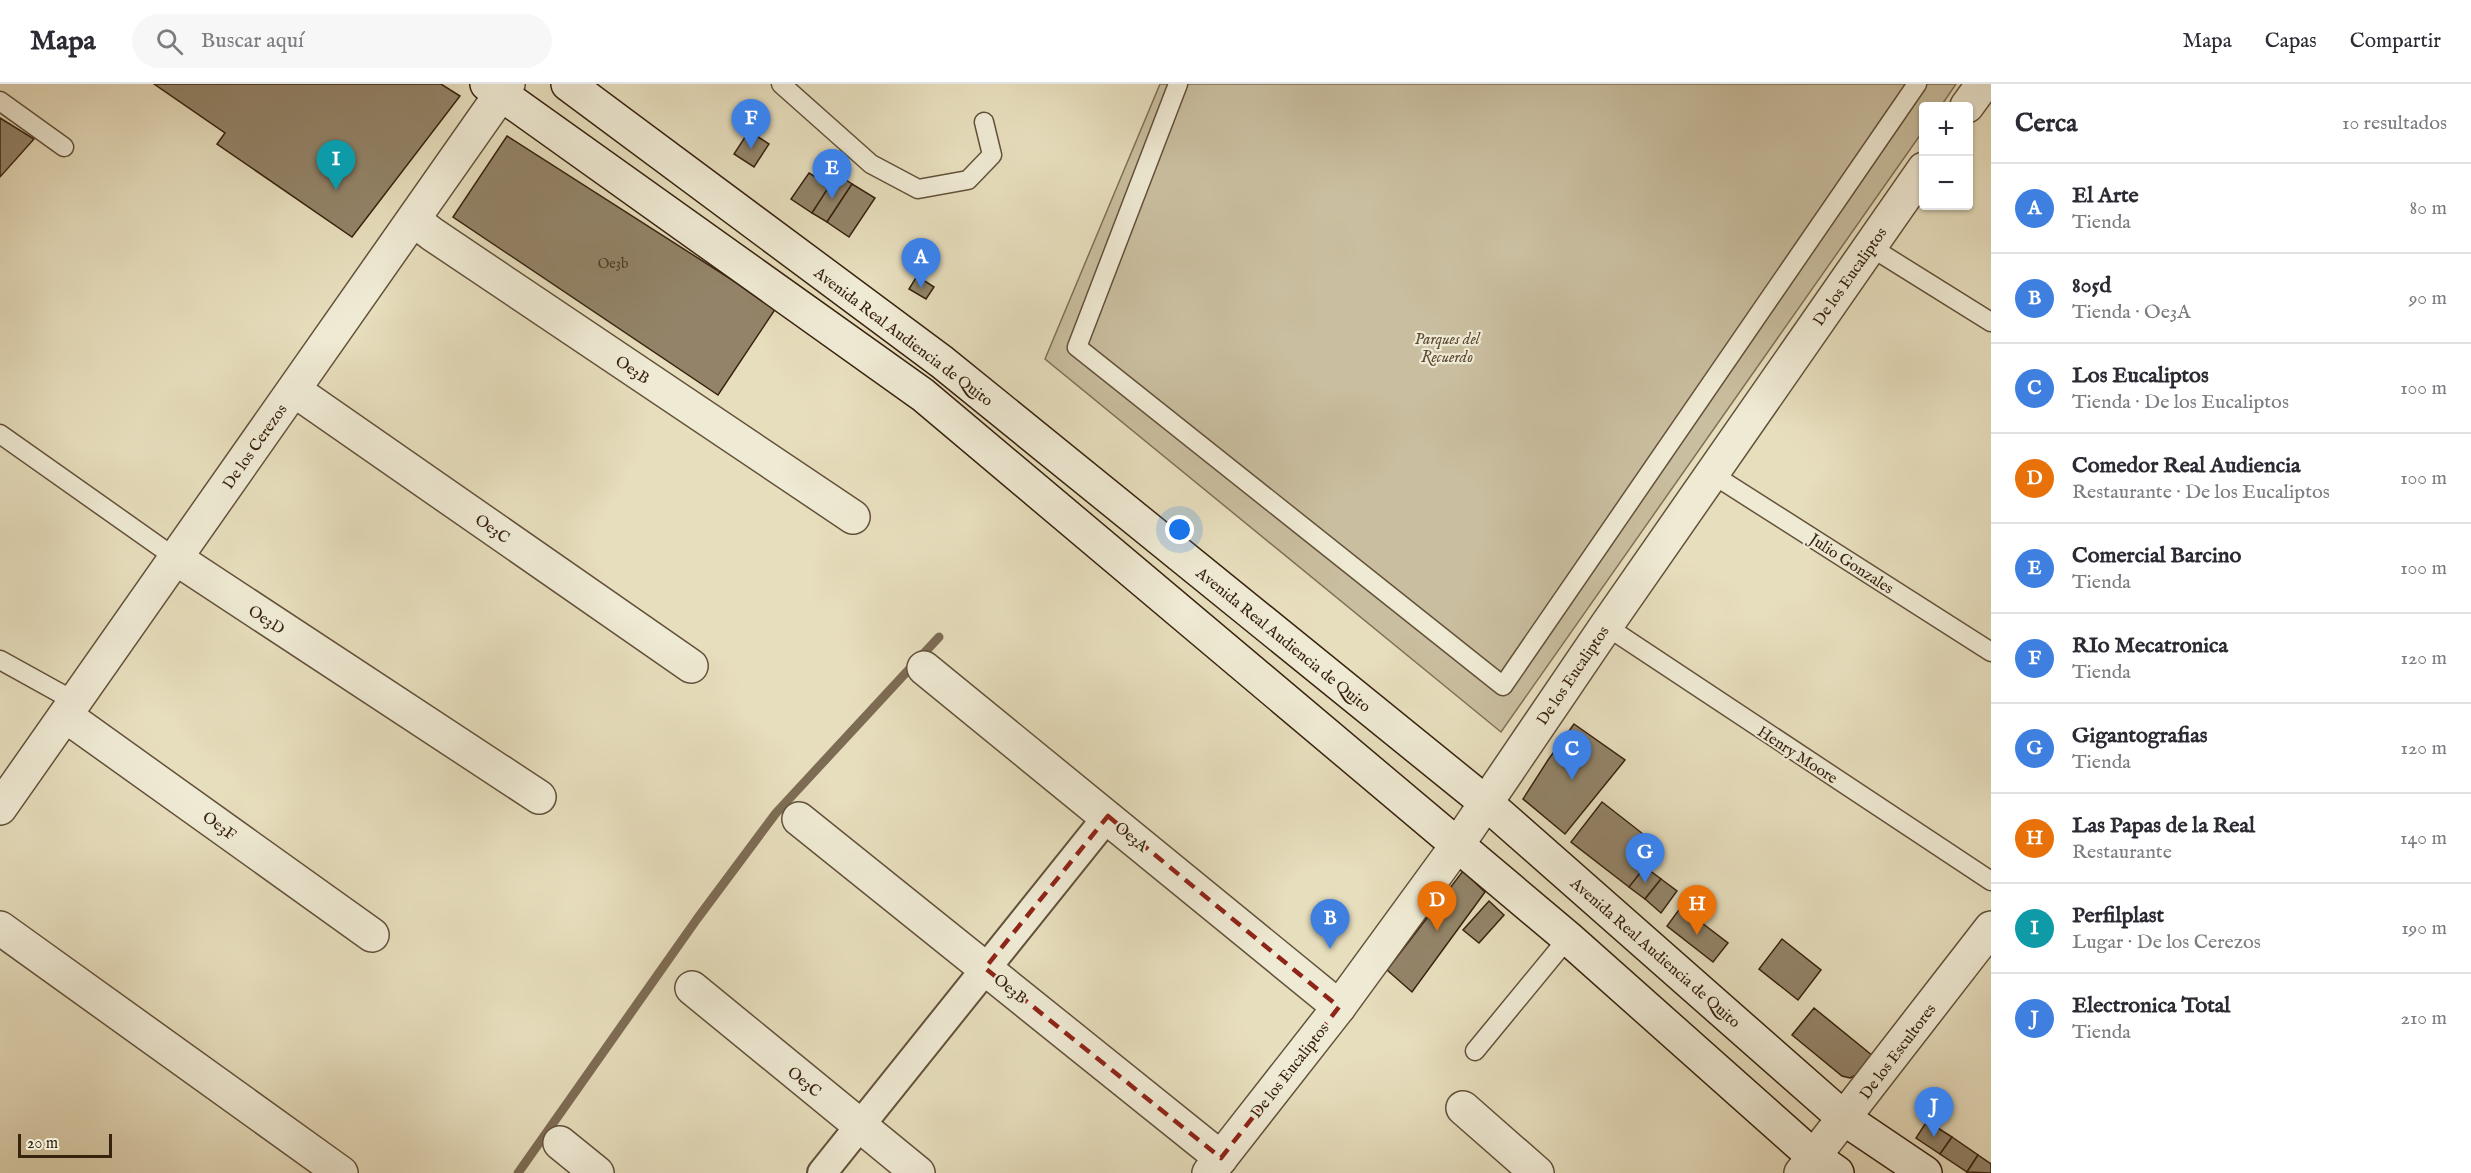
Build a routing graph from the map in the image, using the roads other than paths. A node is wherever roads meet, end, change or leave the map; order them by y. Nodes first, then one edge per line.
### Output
1 (568, 84) edge
2 (781, 84) edge
3 (1178, 84) edge
4 (1917, 84) edge
5 (1983, 84) edge
6 (498, 87) edge
7 (0, 101) edge
8 (1970, 102) edge
9 (984, 122) dead end
10 (64, 147) dead end
11 (1919, 175) edge
12 (414, 220) junction
13 (1869, 246) junction
14 (1991, 322) edge
15 (294, 390) junction
16 (0, 434) edge
17 (1712, 474) junction
18 (853, 518) dead end
19 (177, 559) junction
20 (1606, 626) junction
21 (1991, 652) edge
22 (0, 660) edge
23 (691, 666) dead end
24 (924, 668) dead end
25 (71, 709) junction
26 (539, 797) dead end
27 (1485, 802) junction
28 (0, 808) edge
29 (1108, 816) junction
30 (800, 819) dead end
31 (1458, 844) junction
32 (1991, 881) edge
33 (0, 928) edge
34 (1991, 928) edge
35 (372, 935) dead end
36 (1568, 938) junction
37 (985, 968) junction
38 (692, 988) dead end
39 (1339, 1007) junction
40 (1475, 1051) dead end
41 (1462, 1108) dead end
42 (1845, 1119) junction
43 (860, 1125) junction
44 (560, 1143) dead end
45 (1215, 1166) edge
46 (1817, 1167) edge
47 (341, 1173) edge
48 (597, 1173) edge
49 (822, 1173) edge
50 (918, 1173) edge
51 (1537, 1173) edge
52 (1925, 1173) edge

1 - 27 street, Avenida Real Audiencia de Quito
2 - 9 lane
3 - 4 lane
5 - 8 street
6 - 12 street, De los Cerezos
6 - 31 street
7 - 10 lane
11 - 13 street, De los Eucaliptos
12 - 15 street, De los Cerezos
12 - 18 street, Oe3B
13 - 14 lane
13 - 17 street, De los Eucaliptos
15 - 19 street, De los Cerezos
15 - 23 street, Oe3C
16 - 19 lane, Oe3D
17 - 20 street, De los Eucaliptos
17 - 21 lane, Julio Gonzales
19 - 25 street, De los Cerezos
19 - 26 street, Oe3D
20 - 27 street, De los Eucaliptos
20 - 32 lane, Henry Moore
22 - 25 lane
24 - 29 street, Oe3A
25 - 28 street, De los Cerezos
25 - 35 street, Oe3F
27 - 31 street, De los Eucaliptos
27 - 42 street, Avenida Real Audiencia de Quito
29 - 37 street
29 - 39 street, Oe3A
30 - 37 street, Oe3B
31 - 36 street
31 - 39 street, De los Eucaliptos
33 - 47 street
34 - 42 street, De los Escultores
36 - 40 lane
36 - 46 street
37 - 43 street
37 - 45 street, Oe3B
38 - 43 street, Oe3C
39 - 45 street, De los Eucaliptos
41 - 51 street
42 - 46 street, De los Escultores
42 - 52 street, Avenida Real Audiencia de Quito
43 - 49 street
43 - 50 street, Oe3C
44 - 48 street

